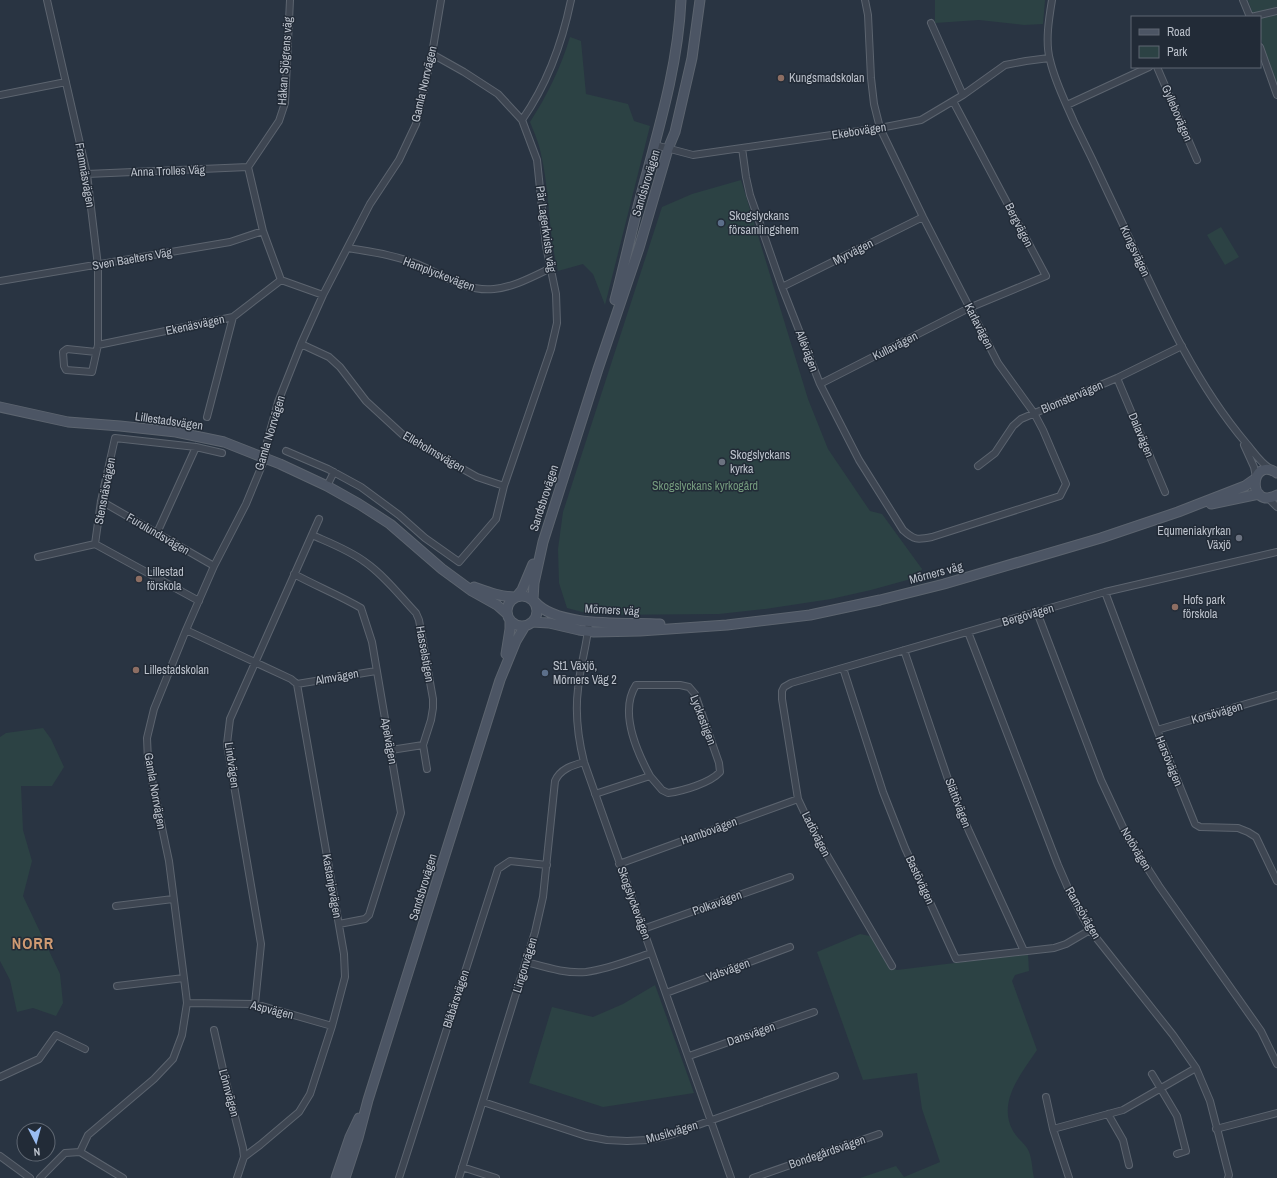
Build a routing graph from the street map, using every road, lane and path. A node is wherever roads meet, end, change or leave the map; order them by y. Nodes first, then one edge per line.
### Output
1 (48, 0) edge
2 (290, 0) edge
3 (440, 0) edge
4 (571, 0) edge
5 (681, 0) edge
6 (700, 0) edge
7 (865, 0) edge
8 (1052, 0) edge
9 (1243, 0) edge
10 (1277, 11) edge
11 (1250, 16) edge
12 (1254, 16) edge
13 (930, 23) dead end
14 (1261, 50) edge
15 (432, 54) junction
16 (1049, 58) junction
17 (1147, 68) edge
18 (1157, 68) edge
19 (66, 82) junction
20 (963, 94) junction
21 (0, 95) edge
22 (1277, 95) edge
23 (953, 101) junction
24 (1067, 105) junction
25 (522, 120) junction
26 (880, 128) junction
27 (655, 145) junction
28 (742, 148) junction
29 (668, 149) junction
30 (1197, 160) dead end
31 (248, 167) junction
32 (87, 174) junction
33 (923, 217) junction
34 (263, 231) junction
35 (348, 248) junction
36 (98, 266) junction
37 (551, 268) junction
38 (281, 280) junction
39 (0, 281) edge
40 (782, 287) junction
41 (323, 295) junction
42 (969, 308) junction
43 (232, 317) junction
44 (301, 344) junction
45 (98, 345) junction
46 (1182, 346) junction
47 (96, 352) junction
48 (598, 369) junction
49 (1117, 378) junction
50 (820, 384) junction
51 (0, 407) edge
52 (1034, 413) junction
53 (207, 417) dead end
54 (1239, 434) junction
55 (115, 438) joint
56 (196, 447) junction
57 (286, 451) dead end
58 (222, 454) dead end
59 (265, 458) junction
60 (978, 466) dead end
61 (334, 472) junction
62 (1276, 472) edge
63 (1256, 478) junction
64 (327, 486) junction
65 (504, 486) junction
66 (1165, 492) dead end
67 (1259, 494) junction
68 (1273, 496) edge
69 (101, 501) junction
70 (1277, 507) edge
71 (1178, 512) junction
72 (319, 519) dead end
73 (157, 533) junction
74 (312, 535) junction
75 (911, 537) joint
76 (543, 542) junction
77 (95, 544) junction
78 (1277, 552) edge
79 (38, 557) dead end
80 (214, 566) junction
81 (294, 574) junction
82 (458, 580) junction
83 (1105, 592) junction
84 (516, 596) junction
85 (199, 601) junction
86 (534, 601) junction
87 (1037, 612) junction
88 (508, 617) junction
89 (528, 624) junction
90 (588, 627) junction
91 (186, 630) junction
92 (968, 632) junction
93 (904, 650) junction
94 (255, 661) junction
95 (843, 668) junction
96 (376, 670) junction
97 (500, 680) junction
98 (297, 684) junction
99 (782, 689) joint
100 (1277, 695) edge
101 (1157, 730) junction
102 (423, 746) junction
103 (391, 750) junction
104 (584, 762) junction
105 (427, 769) dead end
106 (650, 776) junction
107 (595, 794) junction
108 (798, 799) junction
109 (619, 864) junction
110 (546, 865) junction
111 (790, 877) dead end
112 (1277, 881) edge
113 (173, 899) junction
114 (116, 906) dead end
115 (339, 924) junction
116 (644, 929) junction
117 (1090, 930) junction
118 (790, 947) dead end
119 (1024, 951) junction
120 (651, 953) junction
121 (526, 962) junction
122 (892, 966) dead end
123 (184, 978) junction
124 (117, 986) dead end
125 (666, 993) junction
126 (186, 1003) junction
127 (255, 1004) junction
128 (814, 1012) dead end
129 (332, 1026) junction
130 (214, 1030) dead end
131 (86, 1049) dead end
132 (689, 1056) junction
133 (1277, 1064) edge
134 (1196, 1068) junction
135 (1152, 1074) dead end
136 (835, 1076) dead end
137 (0, 1077) edge
138 (1161, 1089) junction
139 (1046, 1097) dead end
140 (368, 1100) junction
141 (483, 1102) junction
142 (1277, 1113) edge
143 (1108, 1114) junction
144 (711, 1120) junction
145 (1053, 1129) junction
146 (1216, 1129) junction
147 (879, 1134) dead end
148 (80, 1152) junction
149 (1177, 1154) dead end
150 (244, 1157) junction
151 (1, 1158) edge
152 (1129, 1165) dead end
153 (462, 1167) junction
154 (1228, 1177) edge
155 (30, 1178) edge
156 (40, 1178) edge
157 (123, 1178) edge
158 (237, 1178) edge
159 (336, 1178) edge
160 (346, 1178) edge
161 (399, 1178) edge
162 (459, 1178) edge
163 (496, 1178) edge
164 (731, 1178) edge
165 (753, 1178) edge
166 (1068, 1178) edge

1 - 19 street, Framnäsvägen
2 - 31 street, Håkan Sjögrens väg
3 - 15 street, Gamla Norrvägen
4 - 25 street
5 - 27 main road, Sandsbrovägen
6 - 29 main road, Sandsbrovägen
7 - 26 street, Karlavägen
8 - 16 street, Kungsvägen
9 - 11 street
10 - 12 street
13 - 20 street
14 - 22 street
15 - 25 street
15 - 35 street, Gamla Norrvägen
16 - 20 street, Ekebovägen
16 - 24 street, Kungsvägen
17 - 24 street
18 - 30 street, Gyllebovägen
19 - 21 street
19 - 32 street, Framnäsvägen
20 - 23 street, Ekebovägen
23 - 26 street, Ekebovägen
23 - 42 street, Bergvägen
24 - 46 street, Kungsvägen
25 - 37 street, Pär Lagerkvists väg
26 - 28 street, Ekebovägen
26 - 33 street, Karlavägen
27 - 29 street, Ekebovägen
27 - 48 main road, Sandsbrovägen
28 - 29 street, Ekebovägen
28 - 40 street, Allévägen
29 - 48 main road, Sandsbrovägen
31 - 32 street, Anna Trolles Väg
31 - 34 street
32 - 36 street, Framnäsvägen
33 - 40 street, Myrvägen
33 - 42 street, Karlavägen
34 - 36 street, Sven Baelters Väg
34 - 38 street
35 - 37 street, Hamplyckevägen
35 - 41 street, Gamla Norrvägen
36 - 39 street, Sven Baelters Väg
36 - 45 street, Framnäsvägen
37 - 65 street, Pär Lagerkvists väg
38 - 41 street
38 - 43 street, Ekenäsvägen
40 - 50 street, Allévägen
41 - 44 street, Gamla Norrvägen
42 - 50 street, Kullavägen
42 - 52 street, Karlavägen
43 - 45 street, Ekenäsvägen
43 - 53 street
44 - 59 street, Gamla Norrvägen
44 - 65 street, Elleholmsvägen
45 - 47 street, Framnäsvägen
46 - 49 street, Blomstervägen
46 - 54 street, Kungsvägen
47 - 47 street, Framnäsvägen
48 - 76 main road, Sandsbrovägen
49 - 52 street, Blomstervägen
49 - 66 street, Dalavägen
50 - 75 street, Allévägen
51 - 59 main road, Lillestadsvägen
52 - 60 street, Blomstervägen
52 - 75 street, Karlavägen
54 - 62 street, Kungsvägen
54 - 63 street, Kungsvägen
55 - 56 street, Lillestadsvägen
55 - 69 street, Stensnäsvägen
56 - 58 street, Lillestadsvägen
56 - 73 street
57 - 61 street
59 - 64 main road, Lillestadsvägen
59 - 80 street, Gamla Norrvägen
61 - 64 street
61 - 65 street, Pär Lagerkvists väg
62 - 63 main road, Mörners väg
63 - 67 main road
63 - 71 main road, Mörners väg
64 - 82 main road, Lillestadsvägen
67 - 68 main road
67 - 71 main road, Mörners väg
68 - 70 street
69 - 73 street, Furulundsvägen
69 - 77 street, Stensnäsvägen
71 - 90 main road, Mörners väg
72 - 74 street, Lindvägen
73 - 80 street, Furulundsvägen
74 - 81 street, Lindvägen
74 - 102 street, Hasselstigen
76 - 84 main road, Sandsbrovägen
76 - 86 main road, Sandsbrovägen
77 - 79 street
77 - 85 street
78 - 83 street, Bergövägen
80 - 85 street, Gamla Norrvägen
81 - 94 street, Lindvägen
81 - 96 street, Apelvägen
82 - 84 main road, Lillestadsvägen
82 - 88 main road, Lillestadsvägen
83 - 87 street, Bergövägen
83 - 101 street, Harsövägen
84 - 86 main road
84 - 88 main road
85 - 91 street, Gamla Norrvägen
86 - 89 main road
86 - 90 main road, Mörners väg
87 - 92 street, Bergövägen
87 - 133 street, Notövägen
88 - 89 main road
88 - 97 main road, Sandsbrovägen
89 - 90 main road, Mörners väg
89 - 97 main road, Sandsbrovägen
90 - 104 street, Skogslyckevägen
91 - 94 street
91 - 113 street, Gamla Norrvägen
92 - 93 street, Bergövägen
92 - 117 street, Ramsövägen
93 - 95 street, Bergövägen
93 - 119 street, Slättövägen
94 - 98 street
94 - 127 street, Lindvägen
95 - 99 street, Bergövägen
95 - 119 street, Bastövägen
96 - 98 street, Almvägen
96 - 103 street, Apelvägen
97 - 140 main road, Sandsbrovägen
98 - 115 street, Kastanjevägen
99 - 108 street, Ladövägen
100 - 101 street, Korsövägen
101 - 112 street, Harsövägen
102 - 103 street
102 - 105 street
103 - 115 street, Apelvägen
104 - 107 street, Skogslyckevägen
104 - 110 street, Lingonvägen
106 - 106 street, Lyckestigen
106 - 107 street
107 - 109 street, Skogslyckevägen
108 - 109 street, Hambovägen
108 - 122 street, Ladövägen
109 - 116 street, Skogslyckevägen
110 - 121 street, Lingonvägen
110 - 161 street, Blåbärsvägen
111 - 116 street, Polkavägen
113 - 114 street
113 - 123 street, Gamla Norrvägen
115 - 129 street, Kastanjevägen
116 - 120 street, Skogslyckevägen
117 - 119 street, Bastövägen
117 - 134 street, Ramsövägen
118 - 125 street, Valsvägen
120 - 121 street
120 - 125 street, Skogslyckevägen
121 - 141 street, Lingonvägen
123 - 124 street
123 - 126 street, Gamla Norrvägen
125 - 132 street, Skogslyckevägen
126 - 127 street, Aspvägen
126 - 148 street, Gamla Norrvägen
127 - 129 street, Aspvägen
128 - 132 street, Dansvägen
129 - 150 street, Kastanjevägen
130 - 150 street, Lönnvägen
131 - 137 street
132 - 144 street, Skogslyckevägen
134 - 138 street
134 - 146 street, Ramsövägen
135 - 138 street
136 - 144 street, Musikvägen
138 - 143 street
138 - 149 street
139 - 145 street
140 - 159 main road, Sandsbrovägen
140 - 160 main road, Sandsbrovägen
141 - 144 street, Musikvägen
141 - 153 street, Lingonvägen
142 - 146 street
143 - 145 street
143 - 152 street
144 - 164 street, Skogslyckevägen
145 - 166 street
146 - 154 street, Ramsövägen
147 - 165 street, Bondegårdsvägen
148 - 156 street
148 - 157 street
150 - 158 street
151 - 155 street
153 - 162 street, Lingonvägen
153 - 163 street

